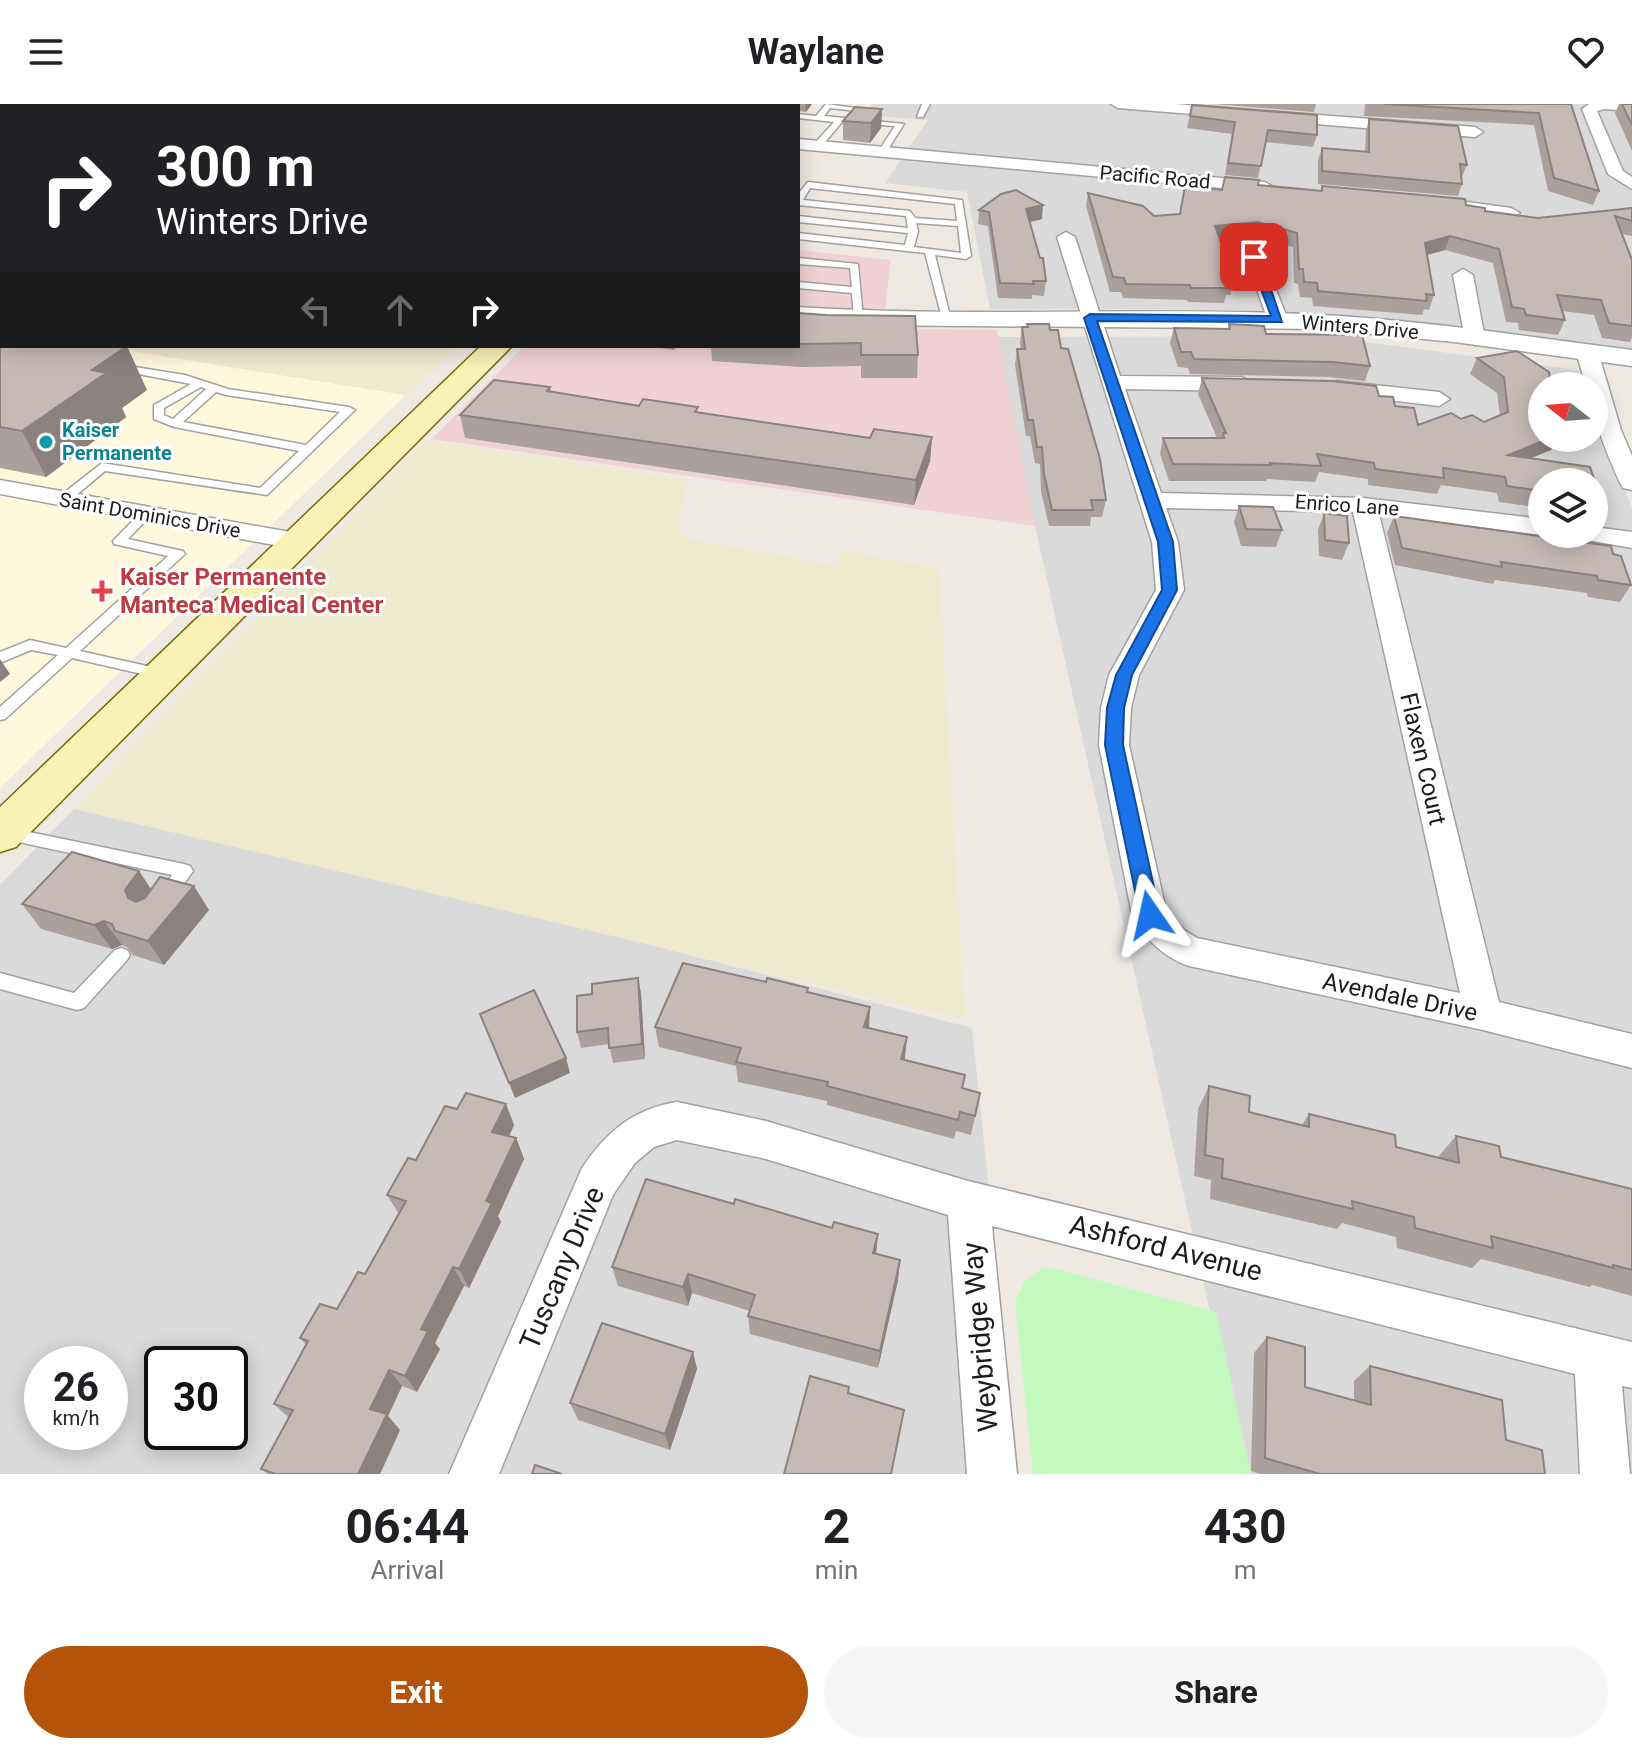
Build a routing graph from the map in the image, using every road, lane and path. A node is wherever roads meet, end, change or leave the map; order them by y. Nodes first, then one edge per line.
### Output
1 (624, 104) edge
2 (637, 104) edge
3 (926, 104) edge
4 (1118, 104) edge
5 (829, 105) edge
6 (1594, 105) edge
7 (1632, 107) edge
8 (866, 110) edge
9 (920, 115) dead end
10 (800, 116) edge
11 (818, 118) junction
12 (840, 120) junction
13 (1475, 132) dead end
14 (800, 144) edge
15 (817, 146) junction
16 (882, 152) junction
17 (1632, 184) edge
18 (803, 185) edge
19 (1289, 189) edge
20 (911, 197) junction
21 (1412, 200) edge
22 (800, 201) edge
23 (1511, 213) edge
24 (911, 217) junction
25 (800, 219) edge
26 (962, 224) junction
27 (913, 231) junction
28 (800, 236) edge
29 (1066, 237) dead end
30 (909, 248) junction
31 (929, 251) junction
32 (1254, 257) dead end
33 (800, 261) edge
34 (1463, 275) dead end
35 (800, 285) edge
36 (857, 290) junction
37 (800, 314) edge
38 (859, 317) junction
39 (947, 318) junction
40 (1090, 318) junction
41 (1278, 320) junction
42 (1475, 339) junction
43 (496, 348) edge
44 (1587, 352) junction
45 (1632, 358) edge
46 (108, 365) edge
47 (1114, 382) junction
48 (200, 383) junction
49 (1271, 384) edge
50 (1313, 386) edge
51 (214, 388) junction
52 (1439, 399) dead end
53 (174, 424) junction
54 (308, 449) junction
55 (1632, 483) edge
56 (0, 487) edge
57 (64, 499) junction
58 (1151, 500) junction
59 (1364, 505) junction
60 (146, 514) junction
61 (1528, 525) edge
62 (1608, 537) edge
63 (1632, 540) edge
64 (301, 542) junction
65 (69, 653) junction
66 (0, 658) edge
67 (165, 674) junction
68 (0, 715) edge
69 (2, 834) edge
70 (153, 916) edge
71 (121, 955) edge
72 (0, 981) edge
73 (1483, 1014) junction
74 (1632, 1051) edge
75 (701, 1126) joint
76 (968, 1201) junction
77 (1615, 1361) edge
78 (474, 1474) edge
79 (992, 1474) edge
80 (1605, 1474) edge

1 - 2 lane
3 - 9 lane
4 - 13 street
5 - 8 lane
5 - 11 lane
6 - 7 street
6 - 17 street
10 - 11 lane
11 - 12 lane
12 - 15 lane
12 - 16 lane
14 - 15 street, Pacific Road
15 - 16 street, Pacific Road
16 - 19 street, Pacific Road
18 - 20 lane
20 - 24 lane
20 - 26 lane
21 - 23 street
22 - 24 lane
24 - 26 lane
24 - 27 lane
25 - 27 lane
26 - 31 lane
27 - 30 lane
28 - 30 lane
29 - 40 street
30 - 31 lane
31 - 39 lane
32 - 41 street
33 - 36 lane
34 - 42 street
35 - 36 lane
36 - 38 lane
37 - 38 street, Winters Drive
38 - 39 street, Winters Drive
39 - 40 street, Winters Drive
40 - 41 street, Winters Drive
40 - 47 street
41 - 42 street, Winters Drive
42 - 44 street, Winters Drive
43 - 64 main road
44 - 45 street, Winters Drive
44 - 55 street
46 - 48 lane
47 - 49 street
47 - 58 street
48 - 51 lane
48 - 53 lane
50 - 52 street
51 - 53 lane
51 - 54 lane
53 - 54 lane
54 - 57 lane
56 - 57 street, Saint Dominics Drive
57 - 60 street, Saint Dominics Drive
58 - 59 street, Enrico Lane
58 - 73 street, Avendale Drive
59 - 61 street, Enrico Lane
59 - 73 street, Flaxen Court
60 - 64 street, Saint Dominics Drive
60 - 65 lane
62 - 63 street
64 - 67 main road
65 - 66 lane
65 - 67 lane
65 - 68 lane
67 - 69 main road
69 - 70 lane
71 - 72 lane
73 - 74 street, Avendale Drive
75 - 76 street, Ashford Avenue
75 - 78 street, Tuscany Drive
76 - 77 street, Ashford Avenue
76 - 79 street, Weybridge Way
77 - 80 street

